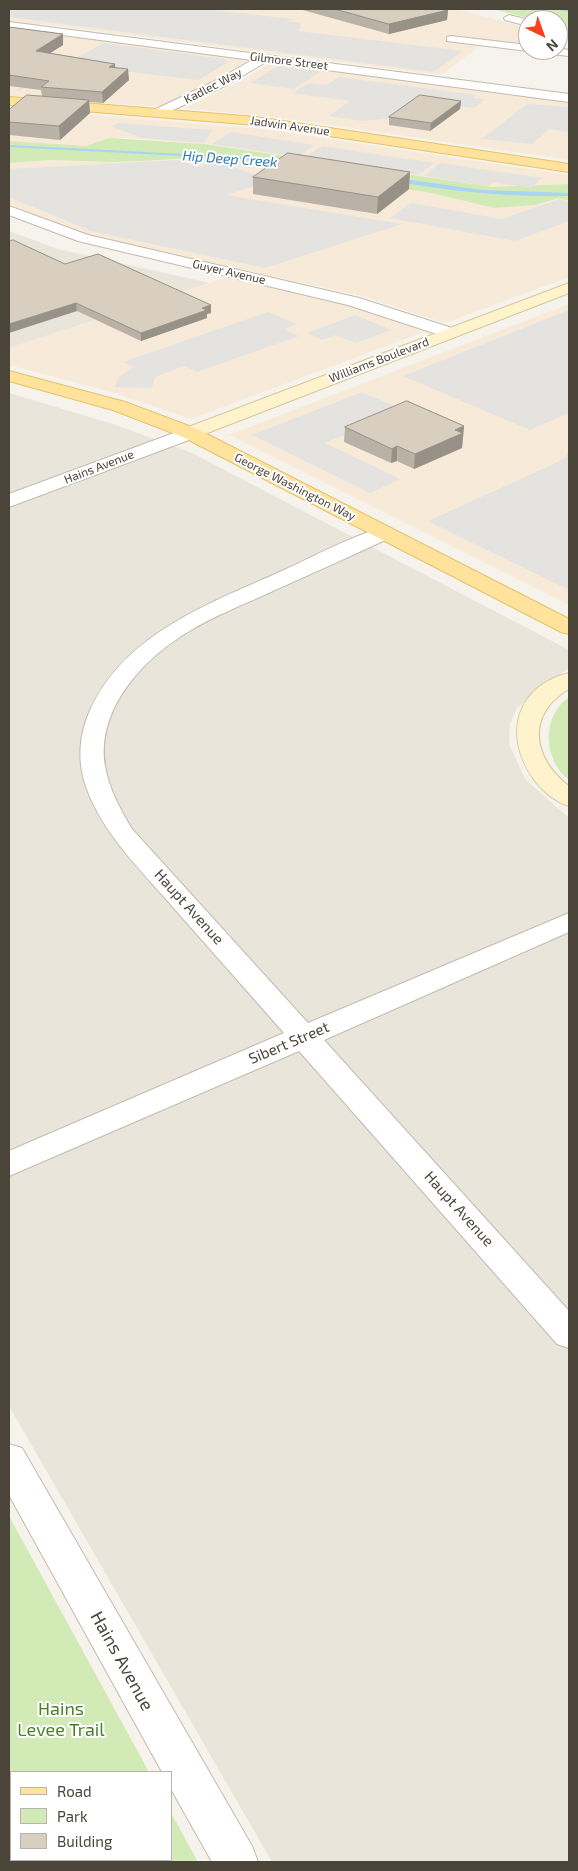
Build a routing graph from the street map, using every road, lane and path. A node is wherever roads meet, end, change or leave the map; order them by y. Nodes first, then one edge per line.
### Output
1 (509, 18) dead end
2 (518, 20) edge
3 (9, 25) edge
4 (451, 39) dead end
5 (518, 47) edge
6 (264, 58) junction
7 (569, 98) edge
8 (9, 101) edge
9 (160, 112) junction
10 (569, 168) edge
11 (9, 210) edge
12 (569, 288) edge
13 (449, 333) junction
14 (9, 376) edge
15 (190, 433) junction
16 (9, 501) edge
17 (385, 533) junction
18 (569, 627) edge
19 (569, 680) edge
20 (569, 798) edge
21 (569, 922) edge
22 (305, 1036) junction
23 (9, 1164) edge
24 (569, 1334) edge
25 (9, 1460) edge
26 (236, 1862) edge

1 - 2 street
3 - 6 street, Gilmore Street
4 - 5 street
6 - 7 street, Gilmore Street
6 - 9 street, Kadlec Way
8 - 9 main road, Jadwin Avenue
9 - 10 main road, Jadwin Avenue
11 - 13 street, Guyer Avenue
12 - 13 street, Williams Boulevard
13 - 15 street, Williams Boulevard
14 - 15 main road, George Washington Way
15 - 16 street, Hains Avenue
15 - 17 main road, George Washington Way
17 - 18 main road, George Washington Way
17 - 22 street, Haupt Avenue
19 - 20 street
21 - 22 street, Sibert Street
22 - 23 street, Sibert Street
22 - 24 street, Haupt Avenue
25 - 26 street, Hains Avenue

